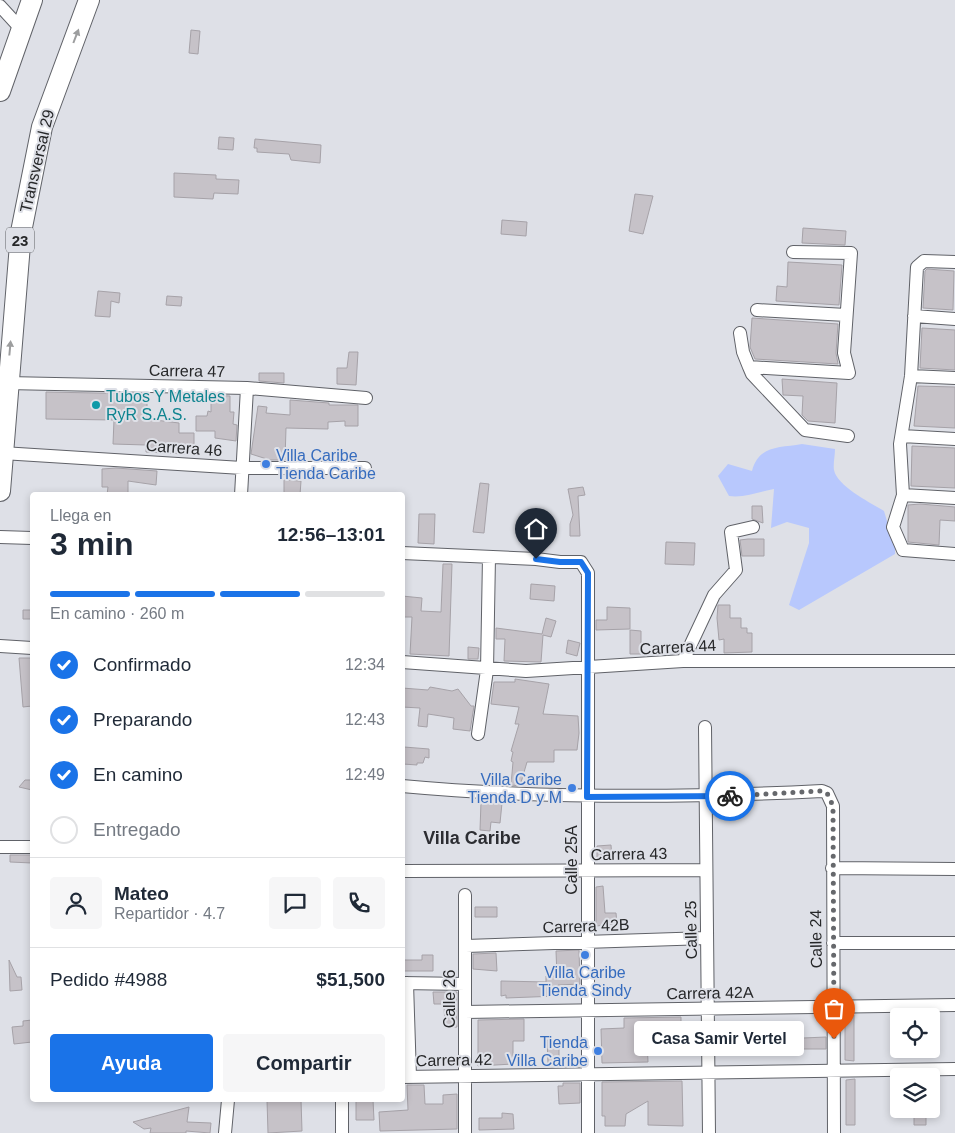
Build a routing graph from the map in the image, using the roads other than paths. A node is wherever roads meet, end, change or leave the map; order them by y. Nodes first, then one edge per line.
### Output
1 (32, 0) edge
2 (89, 0) edge
3 (0, 6) edge
4 (23, 31) junction
5 (0, 91) edge
6 (793, 252) dead end
7 (955, 262) edge
8 (14, 305) junction
9 (758, 310) dead end
10 (846, 315) junction
11 (914, 316) junction
12 (955, 318) edge
13 (0, 325) edge
14 (740, 333) dead end
15 (749, 368) junction
16 (911, 376) junction
17 (955, 378) edge
18 (247, 388) junction
19 (366, 398) dead end
20 (4, 399) edge
21 (848, 436) dead end
22 (902, 436) junction
23 (955, 439) edge
24 (2, 453) junction
25 (242, 468) junction
26 (365, 468) dead end
27 (0, 491) edge
28 (241, 492) edge
29 (903, 495) junction
30 (955, 498) edge
31 (753, 527) dead end
32 (0, 537) edge
33 (30, 538) edge
34 (405, 553) edge
35 (955, 554) edge
36 (489, 557) junction
37 (0, 646) edge
38 (30, 648) edge
39 (955, 661) edge
40 (405, 662) edge
41 (683, 662) junction
42 (587, 666) junction
43 (487, 670) junction
44 (705, 727) dead end
45 (478, 734) dead end
46 (405, 786) edge
47 (587, 797) junction
48 (706, 797) junction
49 (0, 847) edge
50 (30, 847) edge
51 (832, 868) junction
52 (955, 869) edge
53 (706, 870) junction
54 (405, 871) edge
55 (588, 871) junction
56 (465, 895) dead end
57 (707, 938) junction
58 (588, 942) junction
59 (833, 942) junction
60 (955, 944) edge
61 (466, 946) junction
62 (405, 983) edge
63 (465, 984) junction
64 (955, 1005) edge
65 (833, 1007) junction
66 (708, 1009) junction
67 (588, 1010) junction
68 (465, 1012) junction
69 (955, 1069) edge
70 (834, 1071) junction
71 (708, 1073) junction
72 (588, 1075) junction
73 (464, 1076) junction
74 (406, 1077) edge
75 (228, 1102) edge
76 (342, 1102) edge
77 (225, 1133) edge
78 (342, 1133) edge
79 (465, 1133) edge
80 (588, 1133) edge
81 (709, 1133) edge
82 (834, 1133) edge

1 - 4 highway
8 -> 2 highway, Transversal 29 / 23
3 - 4 street
4 - 5 highway
6 - 10 street
7 - 11 street
8 - 13 highway
20 -> 8 highway, Transversal 29 / 23
9 - 10 street
10 - 15 street
11 - 12 street
11 - 16 street
14 - 15 street
15 - 21 street
16 - 17 street
16 - 22 street
18 - 19 street, Carrera 47
18 - 20 street, Carrera 47
18 - 25 street
20 - 24 highway, Transversal 29 / 23
22 - 23 street
22 - 29 street
24 - 25 street, Carrera 46
24 - 27 highway, Transversal 29 / 23
25 - 26 street, Carrera 46
25 - 28 street
29 - 30 street
29 - 35 street
31 - 41 street
32 - 33 street
34 - 36 street
36 - 42 street, Calle 25A
36 - 43 street
37 - 38 street
39 - 41 street, Carrera 44
40 - 43 street, Carrera 44
41 - 42 street, Carrera 44
42 - 43 street, Carrera 44
42 - 47 street, Calle 25A
43 - 45 street
44 - 48 street, Calle 25
46 - 47 street
47 - 48 street
47 - 55 street, Calle 25A
48 - 51 street, Calle 24
48 - 53 street, Calle 25
49 - 50 street
51 - 52 street
51 - 59 street, Calle 24
53 - 55 street, Carrera 43
53 - 57 street, Calle 25
54 - 55 street, Carrera 43
55 - 58 street, Calle 25A
56 - 61 street, Calle 26
57 - 58 street, Carrera 42B
57 - 66 street, Calle 25
58 - 61 street, Carrera 42B
58 - 67 street, Calle 25A
59 - 60 street
59 - 65 street, Calle 24
61 - 63 street, Calle 26
62 - 63 street
62 - 74 street
63 - 68 street, Calle 26
64 - 65 street, Carrera 42A
65 - 66 street, Carrera 42A
65 - 70 street, Calle 24
66 - 67 street, Carrera 42A
66 - 71 street, Calle 25
67 - 68 street, Carrera 42A
67 - 72 street, Calle 25A
68 - 73 street, Calle 26
69 - 70 street, Carrera 42
70 - 71 street, Carrera 42
70 - 82 street, Calle 24
71 - 72 street, Carrera 42
71 - 81 street, Calle 25
72 - 73 street, Carrera 42
72 - 80 street, Calle 25A
73 - 74 street, Carrera 42
73 - 79 street, Calle 26
75 - 77 street
76 - 78 street

